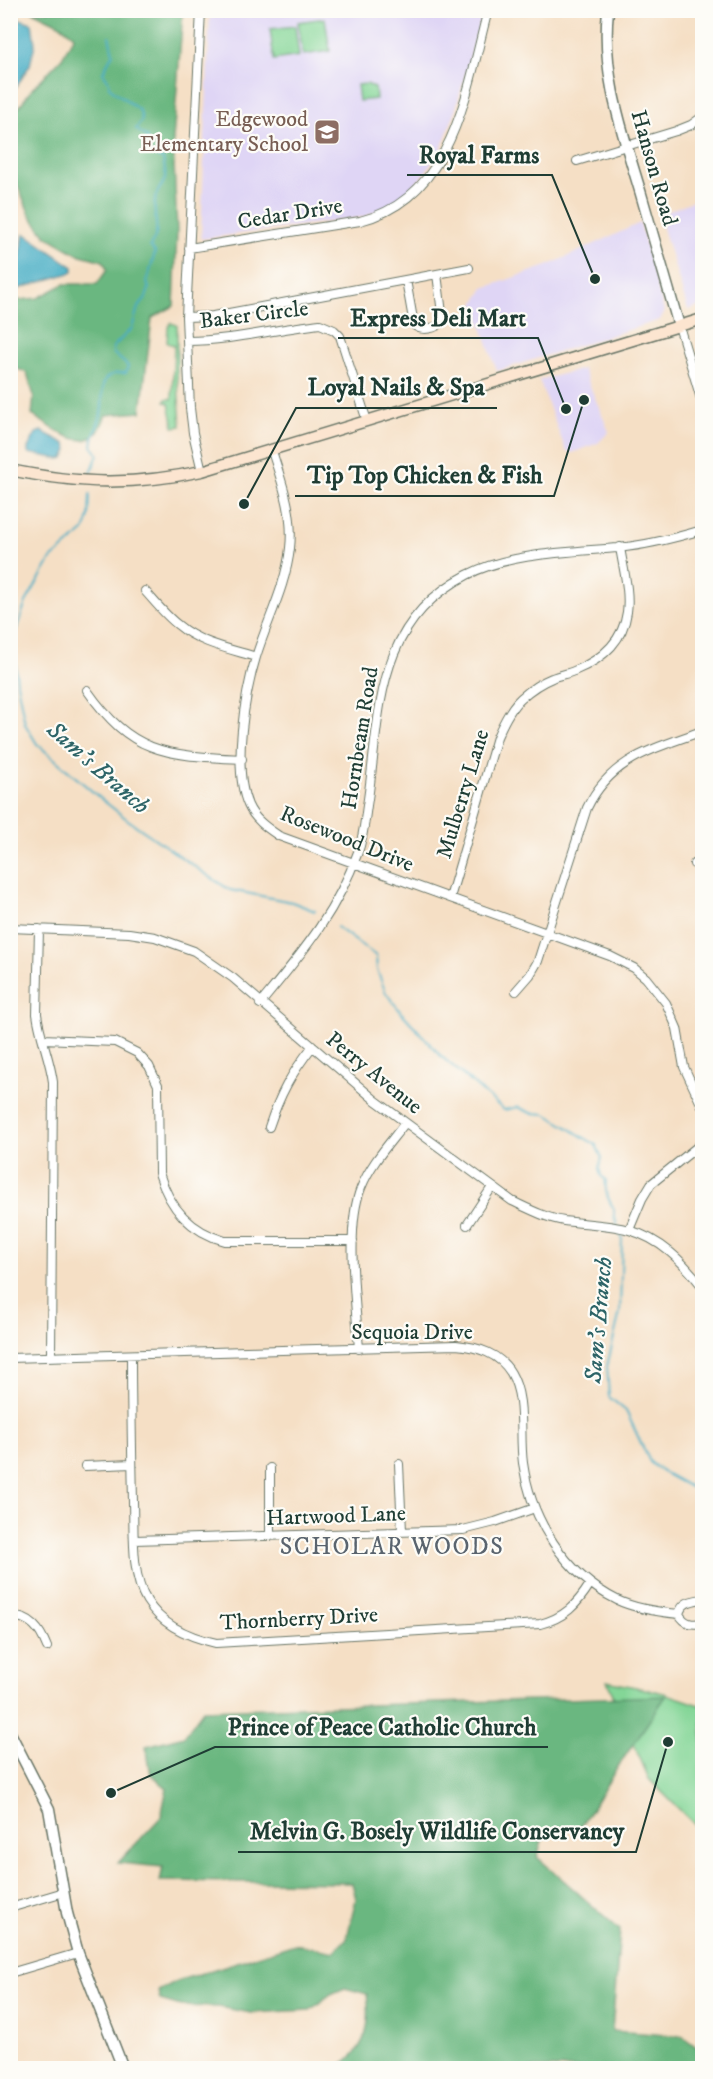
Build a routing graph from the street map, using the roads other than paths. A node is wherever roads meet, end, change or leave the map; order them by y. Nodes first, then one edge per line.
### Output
1 (201, 10) edge
2 (488, 10) edge
3 (608, 10) edge
4 (702, 117) edge
5 (626, 146) junction
6 (577, 161) dead end
7 (189, 248) junction
8 (469, 268) dead end
9 (437, 274) junction
10 (406, 280) junction
11 (186, 316) junction
12 (702, 319) edge
13 (679, 326) junction
14 (187, 341) junction
15 (702, 402) edge
16 (367, 421) junction
17 (272, 451) junction
18 (10, 470) edge
19 (202, 471) junction
20 (702, 530) edge
21 (620, 547) junction
22 (145, 591) dead end
23 (256, 657) junction
24 (87, 690) dead end
25 (702, 731) edge
26 (242, 759) junction
27 (354, 863) junction
28 (450, 898) junction
29 (10, 928) edge
30 (39, 929) junction
31 (547, 933) junction
32 (516, 991) dead end
33 (260, 1004) junction
34 (43, 1039) junction
35 (312, 1047) junction
36 (702, 1106) edge
37 (405, 1123) junction
38 (269, 1127) dead end
39 (702, 1143) edge
40 (492, 1187) junction
41 (467, 1225) dead end
42 (629, 1230) junction
43 (353, 1241) junction
44 (700, 1280) edge
45 (359, 1349) junction
46 (131, 1355) junction
47 (51, 1356) junction
48 (10, 1358) edge
49 (132, 1464) junction
50 (399, 1464) dead end
51 (85, 1466) dead end
52 (270, 1468) dead end
53 (535, 1508) junction
54 (402, 1531) junction
55 (270, 1535) junction
56 (135, 1540) junction
57 (590, 1584) junction
58 (702, 1599) edge
59 (679, 1614) junction
60 (10, 1616) edge
61 (702, 1623) edge
62 (47, 1647) dead end
63 (10, 1733) edge
64 (64, 1892) junction
65 (10, 1908) edge
66 (78, 1953) junction
67 (10, 1973) edge
68 (123, 2068) edge

1 - 7 street
2 - 7 street, Cedar Drive
3 - 5 street, Hanson Road
4 - 5 street
5 - 6 street
5 - 13 street, Hanson Road
7 - 11 street
8 - 9 street
9 - 10 street
9 - 10 street
10 - 11 street
11 - 14 street
12 - 13 main road
13 - 15 street, Hanson Road
13 - 16 main road
14 - 16 street, Baker Circle
14 - 19 street
16 - 17 main road
17 - 19 main road
17 - 23 street, Rosewood Drive
18 - 19 main road
20 - 21 street, Hornbeam Road
21 - 27 street, Hornbeam Road
21 - 28 street, Mulberry Lane
22 - 23 street
23 - 26 street, Rosewood Drive
24 - 26 street
25 - 31 street
26 - 27 street, Rosewood Drive
27 - 28 street, Rosewood Drive
27 - 33 street, Hornbeam Road
28 - 31 street, Rosewood Drive
29 - 30 street, Perry Avenue
30 - 33 street, Perry Avenue
30 - 34 street
31 - 32 street
31 - 36 street, Rosewood Drive
33 - 35 street, Perry Avenue
34 - 43 street
34 - 47 street
35 - 37 street, Perry Avenue
35 - 38 street
37 - 40 street, Perry Avenue
37 - 43 street
39 - 42 street
40 - 41 street
40 - 42 street, Perry Avenue
42 - 44 street, Perry Avenue
43 - 45 street
45 - 46 street, Sequoia Drive
45 - 53 street, Sequoia Drive
46 - 47 street, Sequoia Drive
46 - 49 street, Thornberry Drive
47 - 48 street, Sequoia Drive
49 - 51 street
49 - 56 street, Thornberry Drive
50 - 54 street
52 - 55 street
53 - 54 street, Hartwood Lane
53 - 57 street, Sequoia Drive
54 - 55 street, Hartwood Lane
55 - 56 street, Hartwood Lane
56 - 57 street, Thornberry Drive
57 - 59 street, Sequoia Drive
58 - 59 street
59 - 61 street, Sequoia Drive
60 - 62 street
63 - 64 street
64 - 65 street
64 - 66 street
66 - 67 street
66 - 68 street

